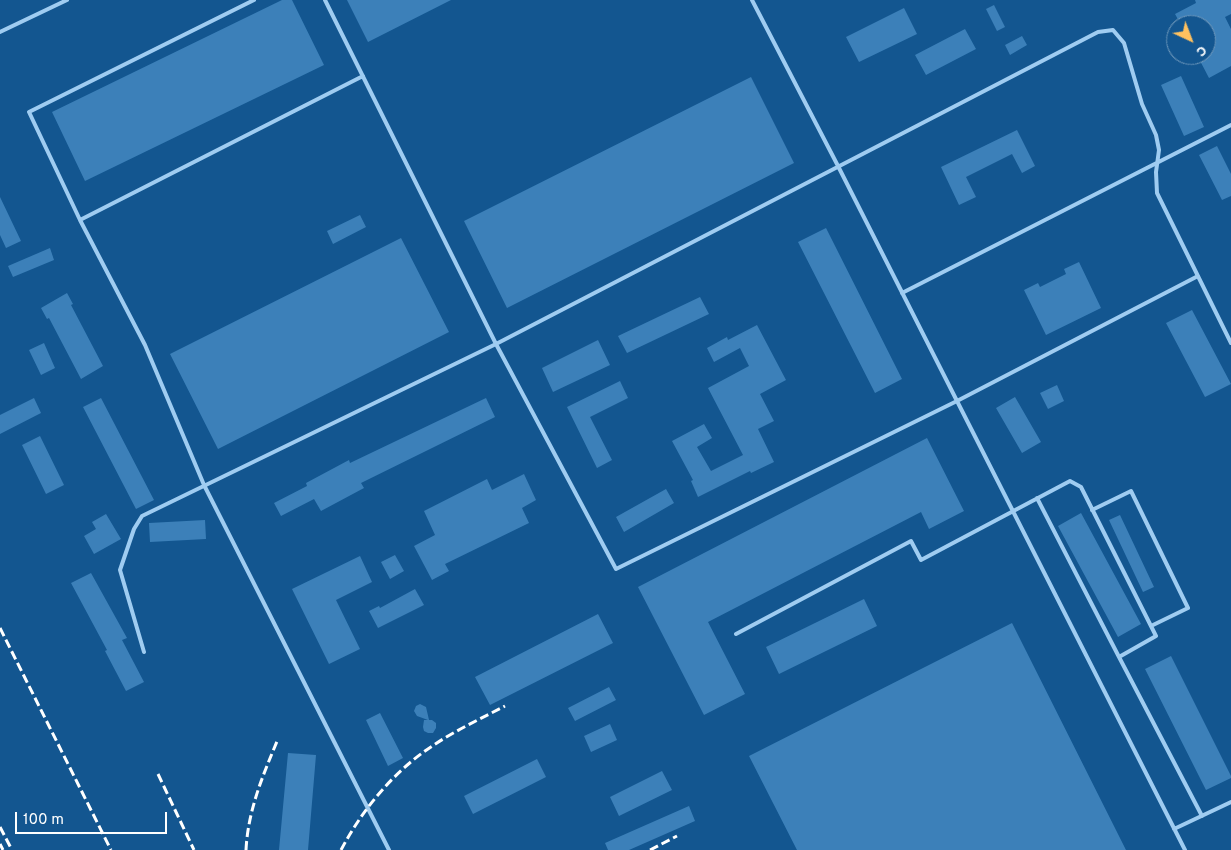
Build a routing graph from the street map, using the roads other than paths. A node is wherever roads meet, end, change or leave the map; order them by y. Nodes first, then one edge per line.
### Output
1 (67, 0) edge
2 (254, 0) edge
3 (325, 0) edge
4 (752, 0) edge
5 (0, 32) edge
6 (363, 76) junction
7 (1230, 126) edge
8 (1231, 133) edge
9 (1158, 161) junction
10 (838, 166) junction
11 (80, 220) junction
12 (1198, 276) junction
13 (902, 293) junction
14 (1231, 343) edge
15 (496, 344) junction
16 (956, 401) junction
17 (204, 485) junction
18 (1037, 498) junction
19 (1092, 510) junction
20 (1012, 512) junction
21 (1151, 626) junction
22 (736, 634) dead end
23 (144, 652) dead end
24 (1119, 657) junction
25 (1231, 802) edge
26 (1202, 816) junction
27 (1174, 829) junction
28 (389, 850) edge
29 (1184, 850) edge

1 - 5 lane
2 - 11 lane
3 - 6 lane
4 - 10 lane
6 - 11 lane
6 - 15 lane
7 - 8 lane
7 - 9 lane
9 - 10 lane
9 - 12 lane
9 - 13 lane
10 - 13 lane
10 - 15 lane
11 - 17 lane
12 - 14 lane
12 - 16 lane
13 - 16 lane
15 - 16 lane
15 - 17 lane
16 - 20 lane
17 - 23 lane
17 - 28 lane
18 - 19 lane
18 - 20 lane
18 - 24 lane
19 - 21 lane
19 - 21 lane
20 - 22 lane
20 - 27 lane
21 - 24 lane
24 - 26 lane
25 - 26 lane
26 - 27 lane
27 - 29 lane

